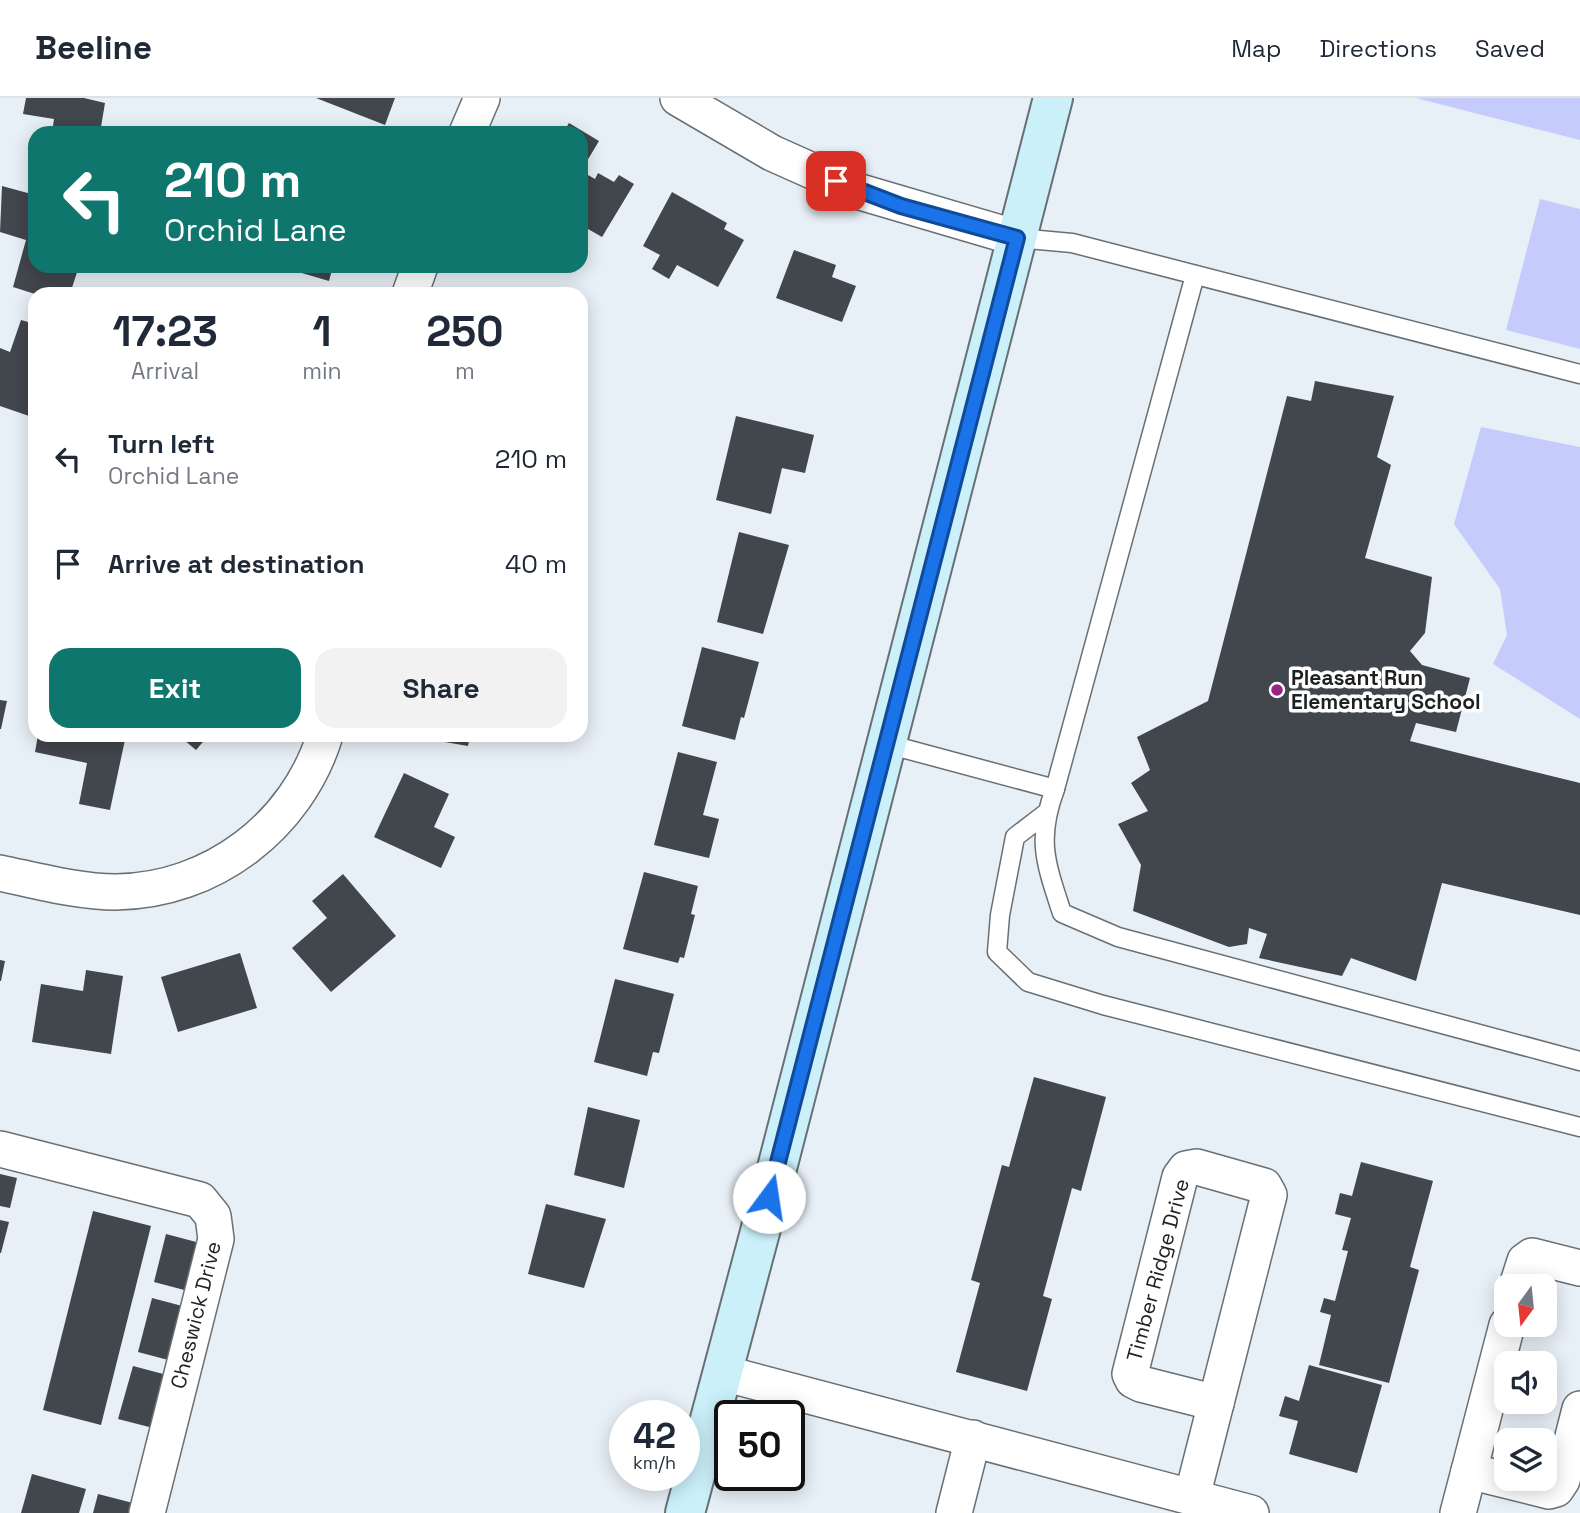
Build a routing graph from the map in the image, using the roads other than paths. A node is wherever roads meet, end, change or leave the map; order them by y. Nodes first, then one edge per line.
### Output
1 (482, 98) edge
2 (678, 98) edge
3 (1053, 98) edge
4 (470, 126) edge
5 (1017, 238) junction
6 (1195, 275) junction
7 (1580, 374) edge
8 (321, 742) edge
9 (887, 744) junction
10 (1055, 789) junction
11 (1045, 814) junction
12 (0, 873) edge
13 (1580, 1060) edge
14 (1580, 1127) edge
15 (0, 1149) edge
16 (1580, 1268) edge
17 (1521, 1274) edge
18 (1504, 1337) edge
19 (723, 1373) junction
20 (1216, 1403) junction
21 (1580, 1409) edge
22 (973, 1438) junction
23 (1469, 1471) junction
24 (1192, 1497) junction
25 (147, 1513) edge
26 (685, 1513) edge
27 (954, 1513) edge
28 (1251, 1513) edge
29 (1458, 1513) edge

1 - 4 street
2 - 5 street
3 - 5 main road
5 - 6 lane
5 - 9 main road
6 - 7 lane
6 - 10 lane
8 - 12 street
9 - 10 lane
9 - 19 main road
10 - 11 lane
11 - 13 lane
11 - 14 lane
15 - 25 street, Cheswick Drive
16 - 17 street
18 - 23 street
19 - 22 street
19 - 26 main road
20 - 20 street, Timber Ridge Drive
20 - 24 street, Timber Ridge Drive
21 - 23 street
22 - 24 street
22 - 27 street
23 - 29 street
24 - 28 street

